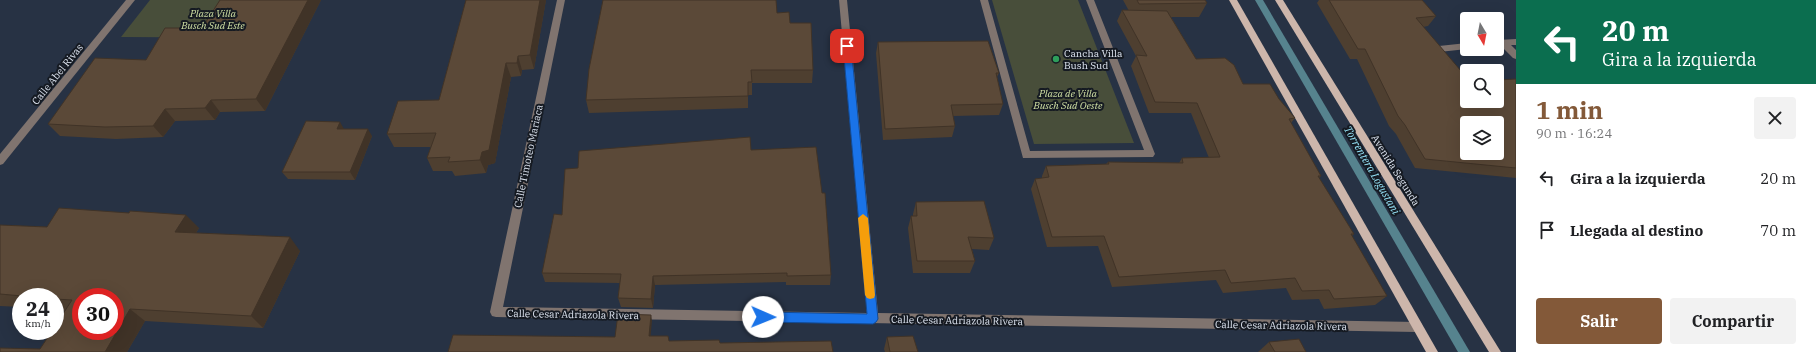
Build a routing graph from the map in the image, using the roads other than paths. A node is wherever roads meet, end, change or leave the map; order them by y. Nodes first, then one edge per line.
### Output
1 (131, 0) edge
2 (561, 0) edge
3 (843, 0) edge
4 (984, 0) edge
5 (1090, 0) edge
6 (1233, 0) edge
7 (1279, 0) edge
8 (1516, 42) edge
9 (1504, 43) edge
10 (1460, 46) edge
11 (1504, 46) edge
12 (1439, 48) edge
13 (1516, 56) edge
14 (0, 161) edge
15 (496, 312) joint
16 (873, 319) junction
17 (1417, 327) junction
18 (1432, 352) edge
19 (1495, 352) edge

1 - 14 street, Calle Abel Rivas
2 - 15 street, Calle Timoteo Mariaca
3 - 16 street
4 - 5 street
6 - 17 main road
7 - 19 main road, Avenida Segunda
8 - 9 street
10 - 12 street
11 - 13 street
15 - 16 street, Calle Cesar Adriazola Rivera
16 - 17 street, Calle Cesar Adriazola Rivera
17 - 18 main road

